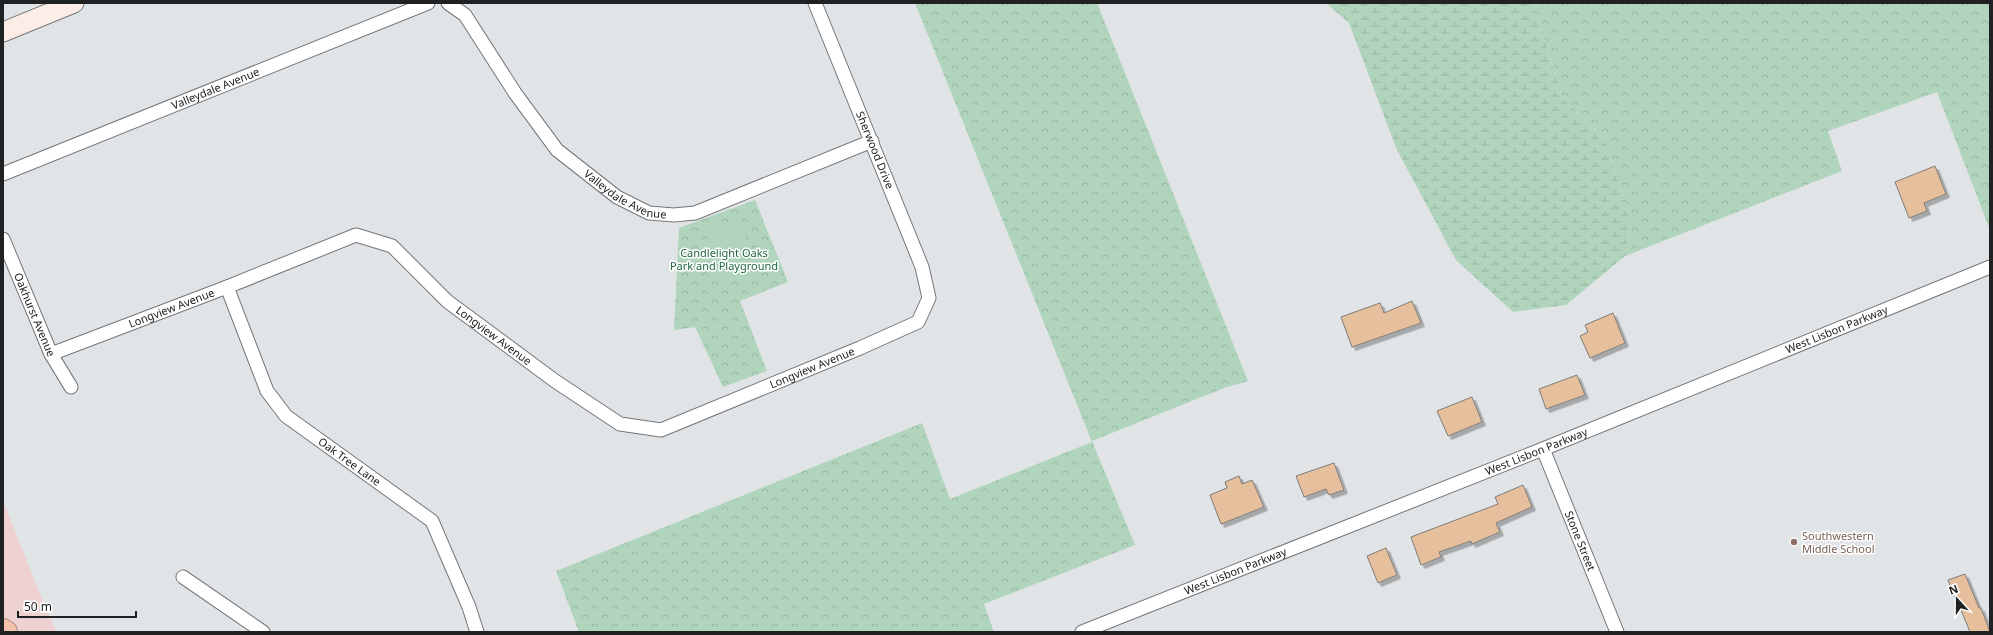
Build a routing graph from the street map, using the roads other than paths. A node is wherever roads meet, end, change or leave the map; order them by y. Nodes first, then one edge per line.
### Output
1 (428, 3) edge
2 (448, 3) edge
3 (815, 3) edge
4 (61, 5) edge
5 (3, 32) edge
6 (872, 141) junction
7 (3, 174) edge
8 (3, 239) edge
9 (1990, 267) edge
10 (227, 287) junction
11 (929, 298) joint
12 (50, 354) junction
13 (70, 387) dead end
14 (1543, 449) junction
15 (183, 576) dead end
16 (1104, 628) edge
17 (3, 630) edge
18 (6, 632) edge
19 (263, 632) edge
20 (477, 632) edge
21 (1082, 632) edge
22 (1617, 632) edge

1 - 7 street, Valleydale Avenue
2 - 6 street, Valleydale Avenue
3 - 6 street, Sherwood Drive
4 - 5 street
6 - 11 street, Sherwood Drive
8 - 12 street, Oakhurst Avenue
9 - 14 street, West Lisbon Parkway
10 - 11 street, Longview Avenue
10 - 12 street, Longview Avenue
10 - 20 street, Oak Tree Lane
12 - 13 street, Oakhurst Avenue
14 - 16 street, West Lisbon Parkway
14 - 22 street, Stone Street
15 - 19 street
16 - 21 street, West Lisbon Parkway
17 - 18 highway

